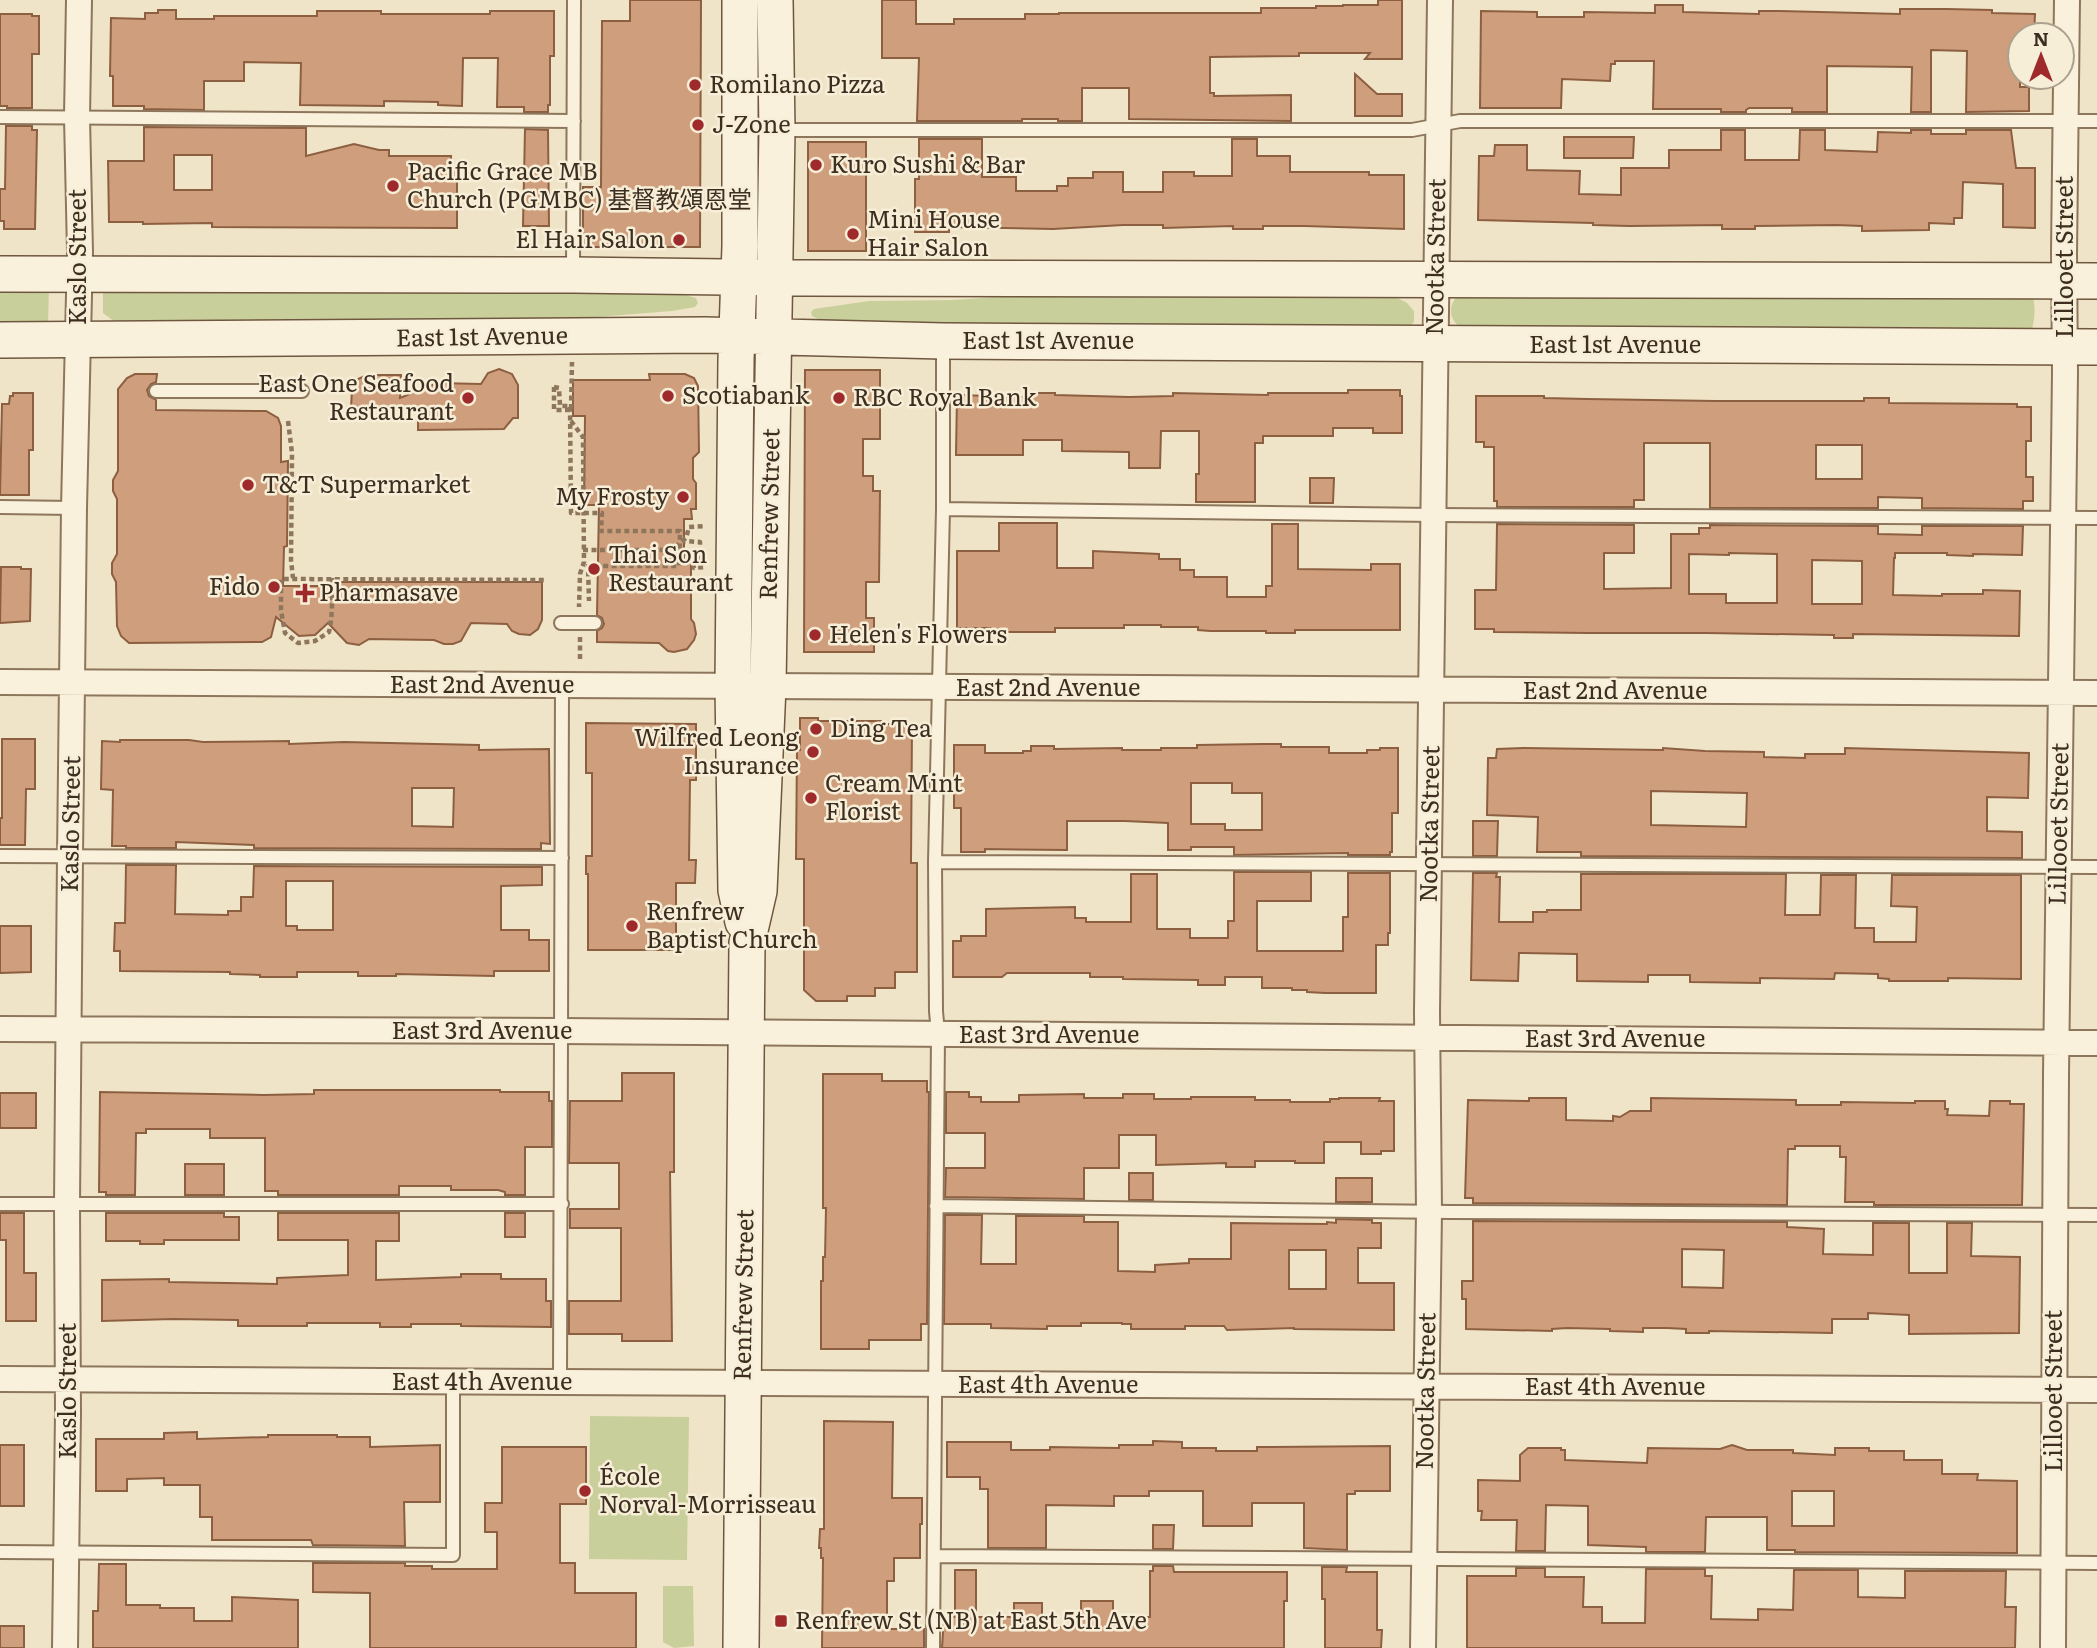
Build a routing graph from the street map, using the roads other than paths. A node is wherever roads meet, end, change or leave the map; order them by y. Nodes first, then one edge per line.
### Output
1 (79, 0) edge
2 (574, 0) edge
3 (740, 0) edge
4 (775, 0) edge
5 (1440, 0) edge
6 (2067, 0) edge
7 (0, 117) edge
8 (77, 117) junction
9 (574, 121) junction
10 (2066, 121) junction
11 (2097, 121) edge
12 (1438, 125) junction
13 (777, 130) junction
14 (0, 274) edge
15 (79, 274) junction
16 (573, 275) junction
17 (739, 278) junction
18 (776, 278) junction
19 (1435, 279) junction
20 (2081, 281) edge
21 (737, 336) junction
22 (774, 337) junction
23 (0, 340) edge
24 (77, 340) junction
25 (943, 341) junction
26 (1435, 344) junction
27 (2081, 347) edge
28 (156, 391) dead end
29 (302, 391) dead end
30 (0, 507) edge
31 (74, 508) junction
32 (943, 509) junction
33 (1434, 515) junction
34 (2063, 518) junction
35 (2097, 518) edge
36 (561, 623) dead end
37 (594, 623) dead end
38 (0, 682) edge
39 (72, 682) junction
40 (562, 685) junction
41 (733, 686) junction
42 (768, 686) junction
43 (939, 687) junction
44 (1432, 690) junction
45 (2061, 693) junction
46 (2097, 693) edge
47 (0, 856) edge
48 (70, 856) junction
49 (562, 858) junction
50 (935, 862) junction
51 (1430, 863) junction
52 (2059, 866) junction
53 (2097, 867) edge
54 (747, 943) junction
55 (0, 1029) edge
56 (69, 1030) junction
57 (560, 1031) junction
58 (746, 1033) junction
59 (938, 1034) junction
60 (1427, 1038) junction
61 (2057, 1042) junction
62 (2097, 1043) edge
63 (0, 1204) edge
64 (67, 1204) junction
65 (562, 1204) junction
66 (936, 1206) junction
67 (1429, 1211) junction
68 (2055, 1214) junction
69 (2097, 1215) edge
70 (0, 1379) edge
71 (68, 1379) junction
72 (453, 1381) junction
73 (560, 1382) junction
74 (743, 1383) junction
75 (934, 1385) junction
76 (1426, 1385) junction
77 (2054, 1390) junction
78 (2097, 1390) edge
79 (0, 1552) edge
80 (67, 1552) junction
81 (934, 1556) junction
82 (1425, 1560) junction
83 (2053, 1563) junction
84 (2097, 1563) edge
85 (65, 1648) edge
86 (741, 1648) edge
87 (933, 1648) edge
88 (1423, 1648) edge
89 (2053, 1648) edge

1 - 8 street, Kaslo Street
2 - 9 lane
3 - 17 main road, Renfrew Street
4 - 13 main road, Renfrew Street
5 - 12 street, Nootka Street
6 - 10 street, Lillooet Street
7 - 8 lane
8 - 9 lane
8 - 15 street, Kaslo Street
9 - 16 lane
10 - 11 lane
10 - 12 lane
10 - 20 street, Lillooet Street
12 - 13 lane
12 - 19 street, Nootka Street
13 - 18 main road, Renfrew Street
14 - 15 main road
15 - 16 main road
15 - 24 street, Kaslo Street
16 - 17 main road
17 - 18 main road
17 - 21 main road, Renfrew Street
18 - 19 main road
18 - 22 main road, Renfrew Street
19 - 20 main road
19 - 26 street, Nootka Street
20 - 27 street, Lillooet Street
21 - 22 main road, East 1st Avenue
21 - 24 main road, East 1st Avenue
21 - 41 main road, Renfrew Street
22 - 25 main road, East 1st Avenue
22 - 42 main road, Renfrew Street
23 - 24 main road, East 1st Avenue
24 - 31 street, Kaslo Street
25 - 26 main road, East 1st Avenue
25 - 32 lane
26 - 27 main road, East 1st Avenue
26 - 33 street, Nootka Street
27 - 34 street, Lillooet Street
28 - 29 lane
30 - 31 lane
31 - 39 street, Kaslo Street
32 - 33 lane
32 - 43 lane
33 - 34 lane
33 - 44 street, Nootka Street
34 - 35 lane
34 - 45 street, Lillooet Street
36 - 37 lane
38 - 39 street, East 2nd Avenue
39 - 40 street, East 2nd Avenue
39 - 48 street, Kaslo Street
40 - 41 street, East 2nd Avenue
40 - 49 lane
41 - 42 street, East 2nd Avenue
41 - 54 main road, Renfrew Street
42 - 43 street, East 2nd Avenue
42 - 54 main road, Renfrew Street
43 - 44 street, East 2nd Avenue
43 - 50 lane
44 - 45 street, East 2nd Avenue
44 - 51 street, Nootka Street
45 - 46 street, East 2nd Avenue
45 - 52 street, Lillooet Street
47 - 48 lane
48 - 49 lane
48 - 56 street, Kaslo Street
49 - 57 lane
50 - 51 lane
50 - 59 lane
51 - 52 lane
51 - 60 street, Nootka Street
52 - 53 lane
52 - 61 street, Lillooet Street
54 - 58 main road, Renfrew Street
55 - 56 street, East 3rd Avenue
56 - 57 street, East 3rd Avenue
56 - 64 street, Kaslo Street
57 - 58 street, East 3rd Avenue
57 - 65 lane
58 - 59 street, East 3rd Avenue
58 - 74 main road, Renfrew Street
59 - 60 street, East 3rd Avenue
59 - 66 lane
60 - 61 street, East 3rd Avenue
60 - 67 street, Nootka Street
61 - 62 street, East 3rd Avenue
61 - 68 street, Lillooet Street
63 - 64 lane
64 - 65 lane
64 - 71 street, Kaslo Street
65 - 73 lane
66 - 67 lane
66 - 75 lane
67 - 68 lane
67 - 76 street, Nootka Street
68 - 69 lane
68 - 77 street, Lillooet Street
70 - 71 street, East 4th Avenue
71 - 72 street, East 4th Avenue
71 - 80 street, Kaslo Street
72 - 73 street, East 4th Avenue
72 - 80 lane
73 - 74 street, East 4th Avenue
74 - 75 street, East 4th Avenue
74 - 86 main road, Renfrew Street
75 - 76 street, East 4th Avenue
75 - 81 lane
76 - 77 street, East 4th Avenue
76 - 82 street, Nootka Street
77 - 78 street, East 4th Avenue
77 - 83 street, Lillooet Street
79 - 80 lane
80 - 85 street, Kaslo Street
81 - 82 lane
81 - 87 lane
82 - 83 lane
82 - 88 street, Nootka Street
83 - 84 lane
83 - 89 street, Lillooet Street

